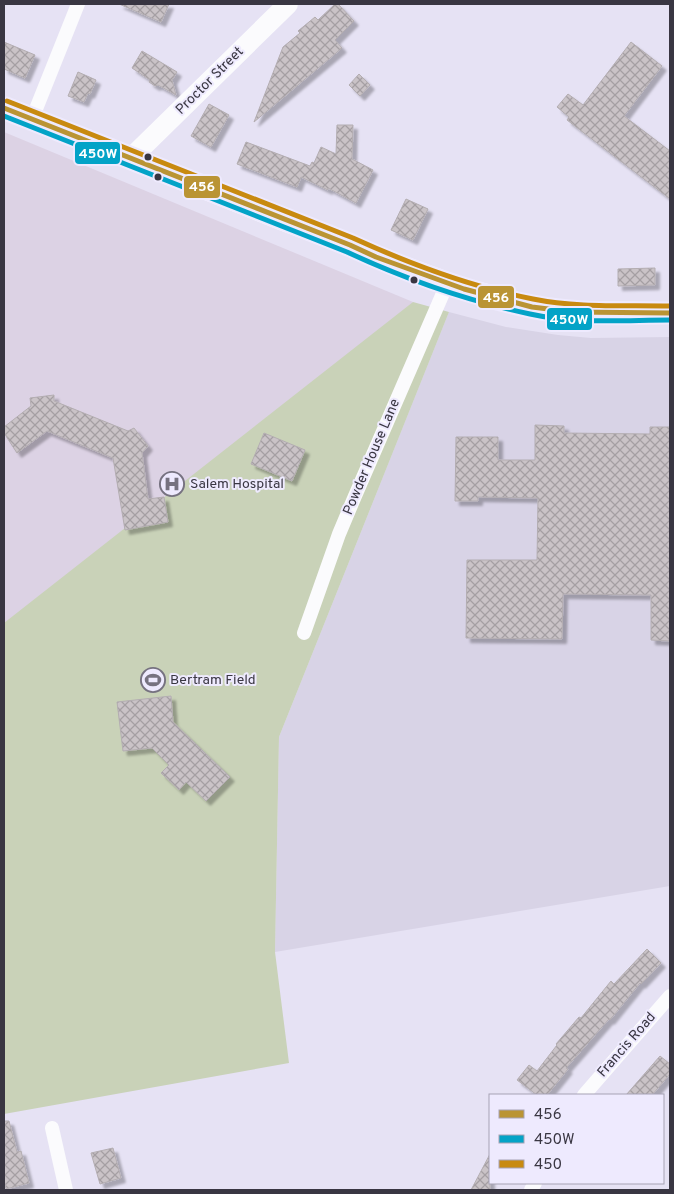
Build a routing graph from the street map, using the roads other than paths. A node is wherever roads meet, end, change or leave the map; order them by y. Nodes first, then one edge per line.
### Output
1 (78, 4) edge
2 (288, 4) edge
3 (4, 108) edge
4 (32, 119) junction
5 (131, 158) junction
6 (446, 284) junction
7 (670, 313) edge
8 (304, 633) dead end
9 (670, 996) edge
10 (585, 1094) edge
11 (52, 1128) dead end
12 (66, 1190) edge

1 - 4 street
2 - 5 street, Proctor Street
3 - 4 main road
4 - 5 main road
5 - 6 main road
6 - 7 main road
6 - 8 street, Powder House Lane
9 - 10 street, Francis Road
11 - 12 street

